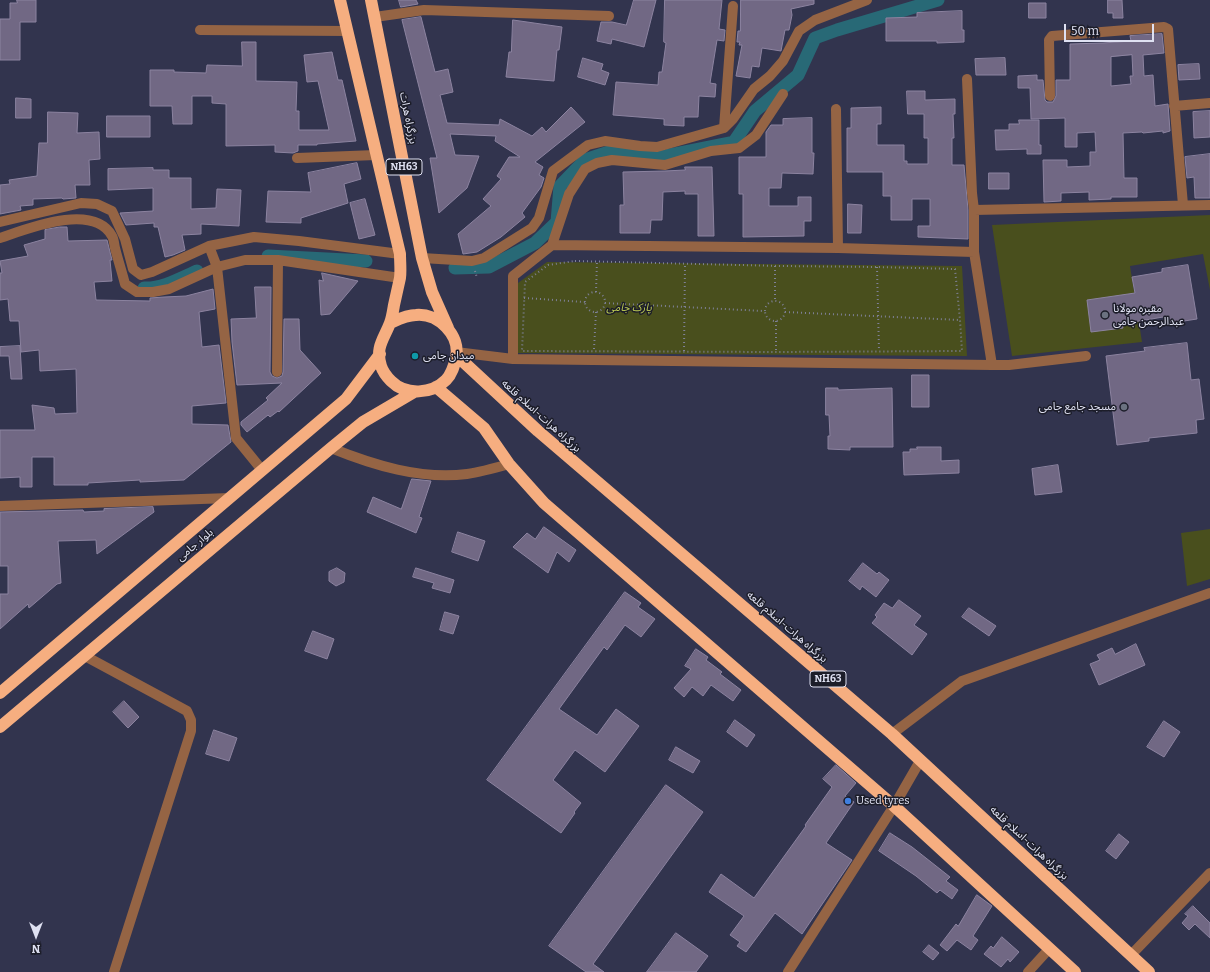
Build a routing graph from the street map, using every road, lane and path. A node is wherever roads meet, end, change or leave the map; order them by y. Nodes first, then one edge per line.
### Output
1 (340, 0) edge
2 (371, 0) edge
3 (867, 0) edge
4 (733, 6) dead end
5 (609, 16) dead end
6 (375, 17) junction
7 (200, 30) dead end
8 (347, 31) junction
9 (967, 79) dead end
10 (783, 94) dead end
11 (1050, 96) dead end
12 (1210, 103) edge
13 (1174, 106) junction
14 (836, 109) dead end
15 (724, 128) junction
16 (376, 155) junction
17 (297, 158) dead end
18 (1183, 205) junction
19 (1210, 205) edge
20 (974, 210) junction
21 (32, 214) junction
22 (0, 222) edge
23 (36, 226) junction
24 (0, 238) edge
25 (552, 245) junction
26 (209, 246) junction
27 (838, 248) junction
28 (974, 252) junction
29 (400, 254) junction
30 (422, 258) junction
31 (278, 260) junction
32 (597, 261) junction
33 (685, 264) junction
34 (775, 266) junction
35 (877, 266) junction
36 (217, 267) junction
37 (400, 278) junction
38 (596, 292) junction
39 (524, 298) junction
40 (775, 301) junction
41 (585, 302) junction
42 (605, 303) junction
43 (684, 307) junction
44 (764, 311) junction
45 (596, 312) junction
46 (785, 312) junction
47 (879, 317) junction
48 (960, 320) junction
49 (776, 322) junction
50 (390, 323) junction
51 (450, 331) junction
52 (594, 351) junction
53 (684, 351) junction
54 (879, 351) junction
55 (776, 352) junction
56 (380, 354) junction
57 (456, 354) junction
58 (1086, 356) dead end
59 (512, 359) junction
60 (992, 365) junction
61 (277, 372) dead end
62 (436, 387) junction
63 (414, 392) junction
64 (330, 448) junction
65 (509, 464) junction
66 (262, 470) junction
67 (230, 498) junction
68 (0, 506) edge
69 (1210, 593) edge
70 (85, 656) junction
71 (0, 693) edge
72 (0, 727) edge
73 (892, 734) junction
74 (920, 761) junction
75 (894, 806) junction
76 (1210, 873) edge
77 (1049, 949) junction
78 (1131, 955) junction
79 (114, 972) edge
80 (788, 972) edge
81 (1028, 972) edge
82 (1075, 972) edge
83 (1149, 972) edge

1 - 8 highway, NH63
2 - 6 highway, بزرگراه هرات / NH63
3 - 15 street
4 - 15 street
5 - 6 street
6 - 30 highway, بزرگراه هرات / NH63
7 - 8 street
8 - 16 highway, NH63
9 - 20 street
10 - 25 street
11 - 13 street
12 - 13 street
13 - 18 street
14 - 27 street
15 - 30 street
16 - 17 street
16 - 29 highway, NH63
18 - 19 street
18 - 20 street
20 - 28 street
21 - 22 street
21 - 23 street
21 - 26 street
23 - 24 street
23 - 36 street
25 - 27 street
25 - 59 street
26 - 29 street
26 - 36 street
27 - 28 street
28 - 60 street
29 - 37 highway, NH63
30 - 51 highway, بزرگراه هرات / NH63
31 - 36 street
31 - 37 street
31 - 61 street
32 - 33 path
32 - 38 path
32 - 39 path
33 - 34 path
33 - 43 path
34 - 35 path
34 - 40 path
35 - 47 path
35 - 48 path
36 - 66 street
37 - 50 highway, NH63
38 - 41 path
38 - 42 path
39 - 41 path
39 - 52 path
40 - 44 path
40 - 46 path
41 - 45 path
42 - 43 path
42 - 45 path
43 - 44 path
43 - 53 path
44 - 49 path
45 - 52 path
46 - 47 path
46 - 49 path
47 - 48 path
47 - 54 path
48 - 54 path
49 - 55 path
50 - 51 highway
50 - 56 highway, NH63
51 - 57 highway, NH63
52 - 53 path
53 - 55 path
54 - 55 path
56 - 63 highway, NH63
56 - 66 highway, بلوار جامی
57 - 59 street
57 - 62 highway
57 - 73 highway, بزرگراه هرات-اسلام قلعه / NH63
58 - 60 street
59 - 60 street
62 - 63 highway
62 - 65 highway
63 - 64 highway, بلوار جامی
64 - 65 street
64 - 70 highway, بلوار جامی
65 - 75 highway
66 - 67 highway, بلوار جامی
67 - 68 street
67 - 71 highway, بلوار جامی
69 - 73 street
70 - 72 highway, بلوار جامی
70 - 79 street
73 - 74 highway, بزرگراه هرات-اسلام قلعه / NH63
74 - 75 street
74 - 78 highway, بزرگراه هرات-اسلام قلعه / NH63
75 - 77 highway
75 - 80 street
76 - 78 street
77 - 81 street
77 - 82 highway
78 - 83 highway, بزرگراه هرات-اسلام قلعه / NH63

